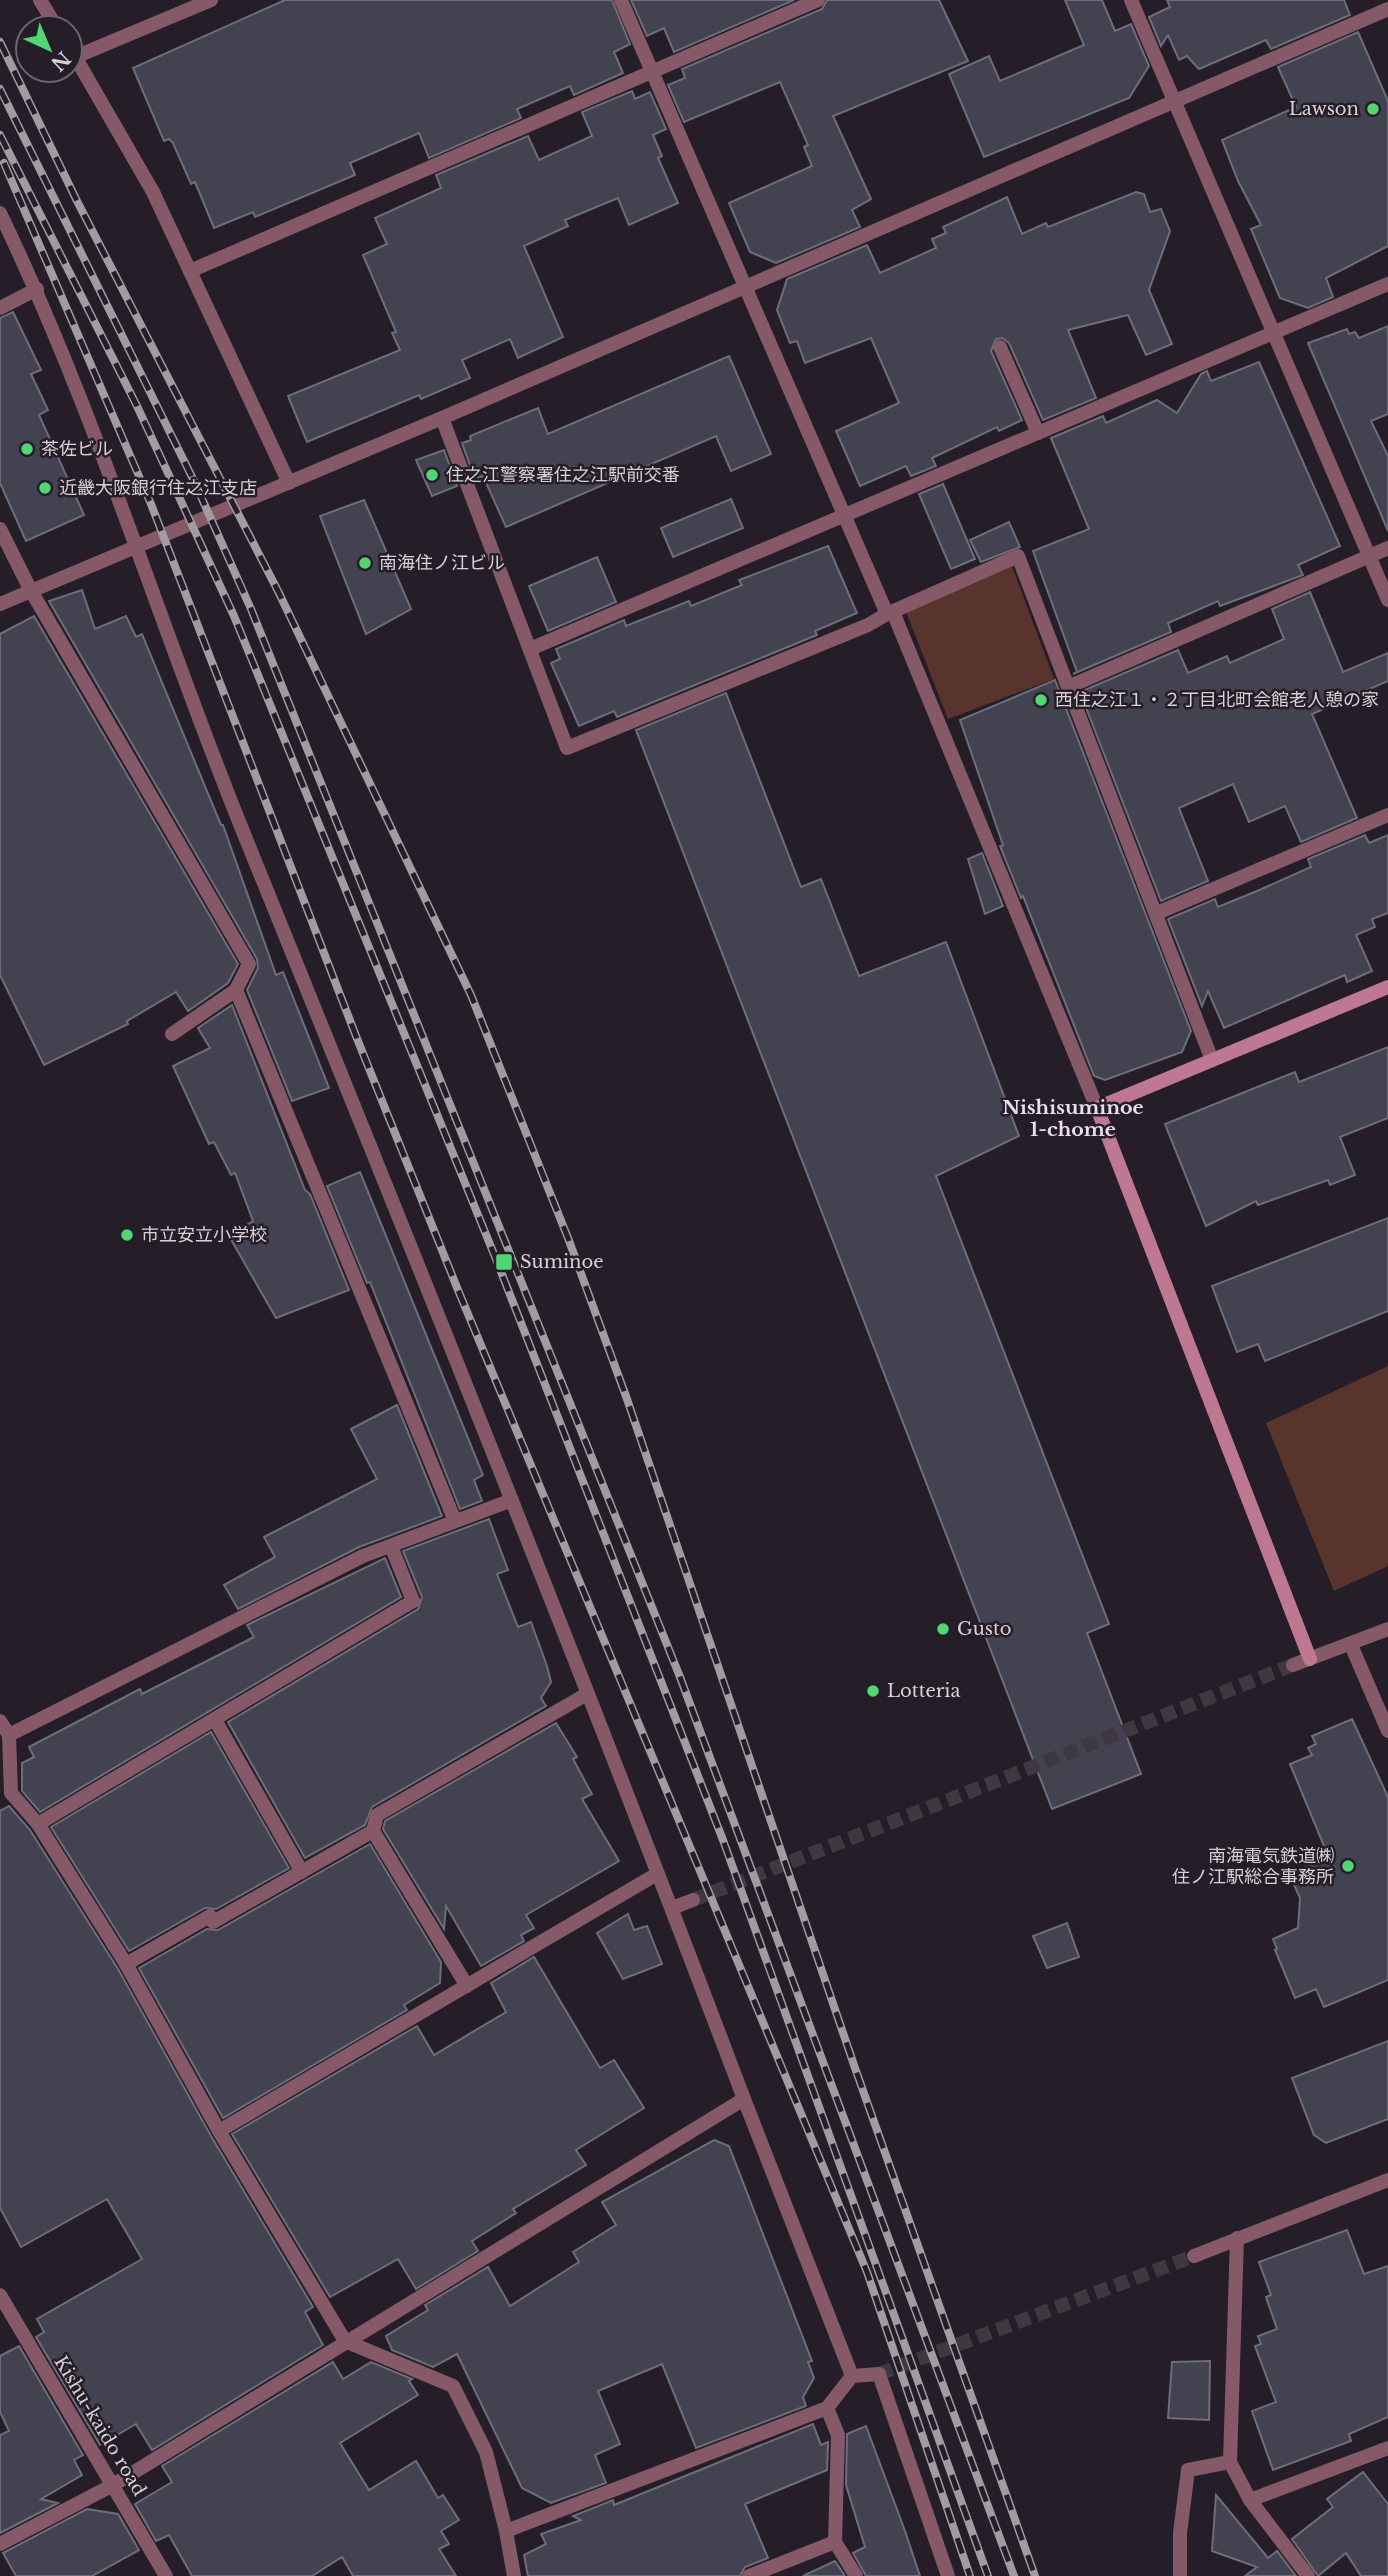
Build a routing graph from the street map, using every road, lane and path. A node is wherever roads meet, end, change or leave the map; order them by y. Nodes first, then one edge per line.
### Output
1 (211, 0) edge
2 (621, 0) edge
3 (818, 0) edge
4 (1131, 0) edge
5 (1388, 9) edge
6 (84, 49) edge
7 (84, 72) edge
8 (652, 72) junction
9 (1174, 99) junction
10 (0, 213) edge
11 (190, 271) junction
12 (1388, 284) edge
13 (745, 288) junction
14 (37, 289) junction
15 (0, 308) edge
16 (1273, 332) junction
17 (1000, 347) dead end
18 (442, 418) junction
19 (1038, 433) junction
20 (289, 483) junction
21 (845, 515) junction
22 (0, 529) edge
23 (138, 546) junction
24 (1388, 548) edge
25 (1369, 556) junction
26 (30, 589) junction
27 (1388, 600) edge
28 (0, 604) edge
29 (890, 613) junction
30 (530, 649) junction
31 (1068, 687) junction
32 (1388, 815) edge
33 (1157, 913) junction
34 (1388, 987) edge
35 (236, 990) junction
36 (173, 1034) dead end
37 (1212, 1060) junction
38 (1097, 1108) junction
39 (512, 1500) junction
40 (455, 1521) junction
41 (391, 1546) junction
42 (1388, 1629) edge
43 (1351, 1645) junction
44 (1310, 1659) junction
45 (1293, 1665) tunnel mouth
46 (587, 1694) junction
47 (215, 1720) junction
48 (0, 1721) edge
49 (1388, 1731) edge
50 (9, 1735) junction
51 (6, 1796) edge
52 (38, 1824) junction
53 (373, 1831) junction
54 (302, 1872) junction
55 (657, 1874) junction
56 (693, 1900) tunnel mouth
57 (672, 1908) junction
58 (126, 1964) junction
59 (467, 1986) junction
60 (744, 2099) junction
61 (219, 2131) junction
62 (1388, 2180) edge
63 (1237, 2238) junction
64 (1194, 2256) tunnel mouth
65 (0, 2295) edge
66 (345, 2341) junction
67 (852, 2376) junction
68 (827, 2408) junction
69 (1388, 2448) edge
70 (1230, 2462) junction
71 (113, 2485) junction
72 (1250, 2500) junction
73 (506, 2530) junction
74 (835, 2542) junction
75 (0, 2544) edge
76 (166, 2576) edge
77 (514, 2576) edge
78 (750, 2576) edge
79 (856, 2576) edge
80 (948, 2576) edge
81 (1180, 2576) edge
82 (1308, 2576) edge

1 - 6 street
2 - 8 street
3 - 8 street
4 - 9 street
5 - 9 street
7 - 11 street
8 - 11 street
8 - 13 street
9 - 13 street
9 - 16 street
10 - 14 street
11 - 20 street
12 - 16 street
13 - 18 street
13 - 21 street
14 - 15 street
14 - 23 street
16 - 19 street
16 - 25 street
17 - 19 street
18 - 20 street
18 - 30 street
19 - 21 street
20 - 23 street
21 - 29 street
21 - 30 street
22 - 26 street
23 - 26 street
23 - 39 street
24 - 25 street
25 - 27 street
25 - 31 street
26 - 28 street
26 - 35 street
29 - 30 street
29 - 31 street
29 - 38 street
31 - 33 street
32 - 33 street
33 - 37 street
34 - 37 street
35 - 36 street
35 - 40 street
37 - 38 street
38 - 44 street
39 - 40 street
39 - 46 street
40 - 41 street
41 - 47 street
41 - 50 street
42 - 43 street
43 - 44 street
43 - 49 street
44 - 45 street
46 - 53 street
46 - 55 street
47 - 52 street
47 - 54 street
48 - 50 street
50 - 51 street
51 - 52 street
52 - 58 street
53 - 54 street
53 - 59 street
54 - 58 street
55 - 57 street
55 - 59 street
56 - 57 street
57 - 60 street
58 - 61 street
59 - 61 street
60 - 66 street
60 - 67 street
61 - 66 street
62 - 63 street
63 - 64 street
63 - 70 street
65 - 71 street, Kishu-kaido road
66 - 71 street
66 - 73 street
67 - 68 street
67 - 80 street
68 - 73 street
68 - 74 street
69 - 72 street
70 - 72 street
70 - 81 street
71 - 75 street
71 - 76 street, Kishu-kaido road
72 - 82 street
73 - 77 street
74 - 78 street
74 - 79 street

